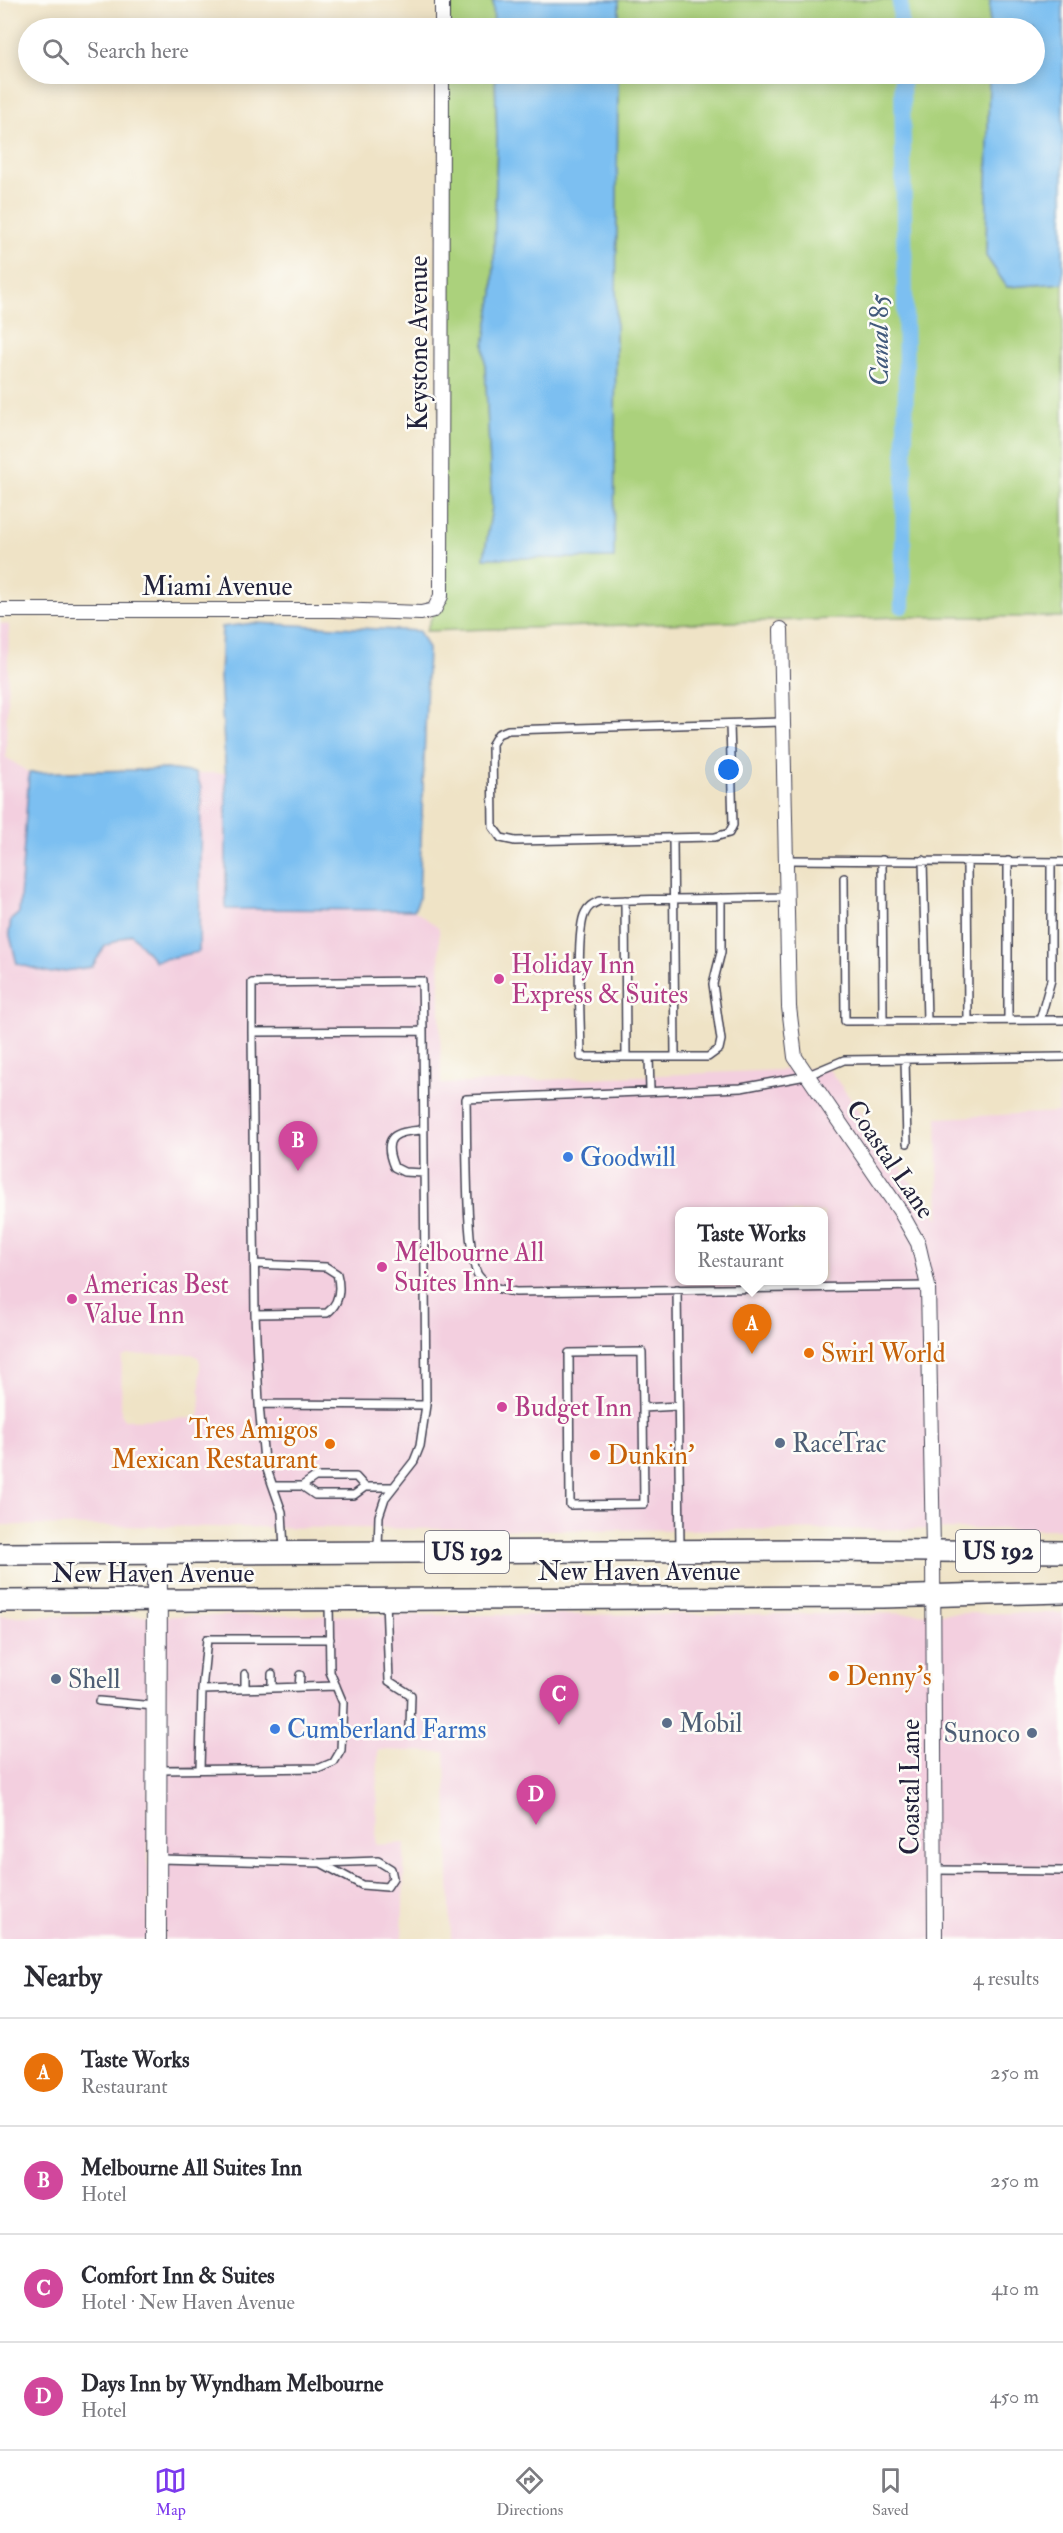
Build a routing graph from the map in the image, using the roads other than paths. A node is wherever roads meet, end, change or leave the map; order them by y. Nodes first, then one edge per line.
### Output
1 (442, 0) edge
2 (442, 18) edge
3 (442, 84) edge
4 (0, 610) edge
5 (434, 610) joint
6 (781, 629) dead end
7 (782, 722) junction
8 (730, 724) junction
9 (673, 838) junction
10 (786, 860) junction
11 (882, 860) junction
12 (923, 860) junction
13 (967, 861) junction
14 (1008, 861) junction
15 (1051, 862) junction
16 (1063, 862) edge
17 (844, 878) dead end
18 (787, 897) junction
19 (721, 898) junction
20 (673, 899) junction
21 (625, 900) junction
22 (968, 1020) junction
23 (1008, 1020) junction
24 (1040, 1020) junction
25 (1063, 1020) edge
26 (883, 1021) junction
27 (927, 1021) junction
28 (423, 1031) junction
29 (252, 1032) junction
30 (626, 1057) junction
31 (649, 1057) junction
32 (675, 1057) junction
33 (1063, 1057) edge
34 (905, 1059) junction
35 (806, 1076) junction
36 (650, 1090) junction
37 (424, 1130) junction
38 (907, 1143) dead end
39 (424, 1173) junction
40 (254, 1264) junction
41 (928, 1286) junction
42 (677, 1289) junction
43 (255, 1314) junction
44 (258, 1404) junction
45 (426, 1405) junction
46 (678, 1406) junction
47 (643, 1408) junction
48 (273, 1486) junction
49 (302, 1486) junction
50 (365, 1487) junction
51 (392, 1487) junction
52 (680, 1551) junction
53 (933, 1551) junction
54 (284, 1552) junction
55 (378, 1552) junction
56 (1063, 1552) edge
57 (157, 1553) junction
58 (0, 1554) edge
59 (1063, 1592) edge
60 (933, 1595) junction
61 (329, 1599) junction
62 (386, 1599) junction
63 (156, 1600) junction
64 (0, 1601) edge
65 (245, 1639) junction
66 (272, 1639) junction
67 (330, 1639) junction
68 (245, 1648) dead end
69 (272, 1648) dead end
70 (245, 1674) dead end
71 (272, 1674) dead end
72 (300, 1675) dead end
73 (336, 1686) junction
74 (272, 1687) junction
75 (299, 1687) junction
76 (245, 1688) junction
77 (202, 1690) junction
78 (99, 1701) dead end
79 (156, 1707) junction
80 (410, 1726) dead end
81 (200, 1769) junction
82 (156, 1770) junction
83 (156, 1858) junction
84 (321, 1863) junction
85 (935, 1870) junction
86 (1063, 1871) edge
87 (156, 1939) edge
88 (935, 1939) edge

1 - 2 street
3 - 5 street, Keystone Avenue
4 - 5 street, Miami Avenue
6 - 7 street, Coastal Lane
7 - 8 lane
7 - 10 street, Coastal Lane
8 - 9 lane
8 - 9 lane
9 - 20 lane
10 - 11 lane
10 - 18 street, Coastal Lane
11 - 12 lane
11 - 26 lane
12 - 13 lane
12 - 27 lane
13 - 14 lane
13 - 22 lane
14 - 15 lane
14 - 23 lane
15 - 16 lane
15 - 24 lane
17 - 26 lane
18 - 19 lane
18 - 35 street, Coastal Lane
19 - 20 lane
19 - 32 lane
20 - 21 lane
20 - 32 lane
21 - 30 lane
21 - 30 lane
22 - 23 lane
22 - 27 lane
23 - 24 lane
24 - 25 lane
26 - 27 lane
28 - 29 lane
28 - 29 lane
28 - 37 lane
29 - 40 lane
30 - 31 lane
31 - 32 lane
31 - 36 lane
33 - 34 lane
34 - 35 lane
34 - 38 lane
35 - 36 lane
35 - 41 street, Coastal Lane
36 - 42 lane
37 - 39 lane
37 - 39 lane
39 - 45 lane
40 - 43 lane
40 - 43 lane
41 - 42 lane
41 - 53 street, Coastal Lane
42 - 46 lane
43 - 44 lane
44 - 45 lane
44 - 48 lane
45 - 51 lane
46 - 47 lane
46 - 52 lane
47 - 47 lane
48 - 49 lane
48 - 54 lane
49 - 50 lane
49 - 50 lane
50 - 51 lane
51 - 55 lane
52 - 53 main road, New Haven Avenue / US 192
52 - 55 main road, New Haven Avenue / US 192
53 - 56 main road, New Haven Avenue / US 192
53 - 60 street, Coastal Lane
54 - 55 main road, New Haven Avenue / US 192
54 - 57 main road, New Haven Avenue / US 192
57 - 58 main road, New Haven Avenue / US 192
57 - 63 main road
59 - 60 main road, New Haven Avenue / US 192
60 - 62 main road, New Haven Avenue / US 192
60 - 85 street, Coastal Lane
61 - 62 main road, New Haven Avenue / US 192
61 - 63 main road, New Haven Avenue / US 192
61 - 67 lane
62 - 80 lane
63 - 64 main road, New Haven Avenue / US 192
63 - 79 main road
65 - 66 lane
65 - 68 lane
65 - 77 lane
66 - 67 lane
66 - 69 lane
67 - 73 lane
70 - 76 lane
71 - 74 lane
72 - 75 lane
73 - 75 lane
73 - 81 lane
74 - 75 lane
74 - 76 lane
76 - 77 lane
77 - 81 lane
78 - 79 lane
79 - 82 main road
81 - 82 lane
82 - 83 main road
83 - 84 lane
83 - 87 main road
84 - 84 lane
85 - 86 lane
85 - 88 street, Coastal Lane

